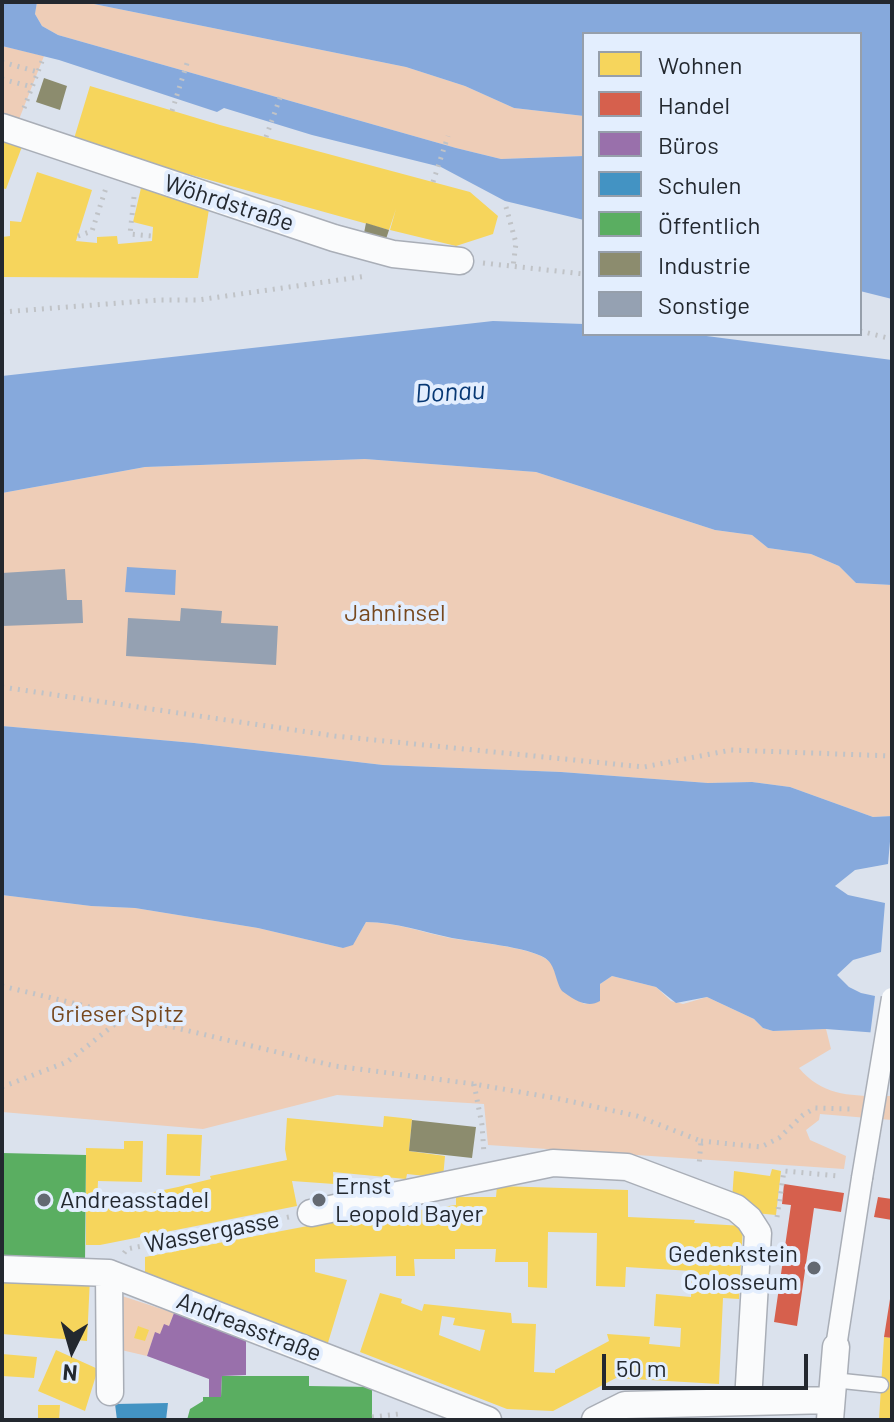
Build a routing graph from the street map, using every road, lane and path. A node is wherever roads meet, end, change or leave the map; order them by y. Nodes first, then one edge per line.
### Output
1 (44, 56) dead end
2 (188, 60) dead end
3 (2, 62) edge
4 (38, 72) junction
5 (2, 79) edge
6 (282, 92) dead end
7 (172, 111) dead end
8 (2, 127) edge
9 (448, 136) dead end
10 (266, 137) dead end
11 (125, 169) junction
12 (433, 182) dead end
13 (506, 207) dead end
14 (78, 236) dead end
15 (152, 236) dead end
16 (460, 261) joint
17 (513, 267) junction
18 (381, 273) dead end
19 (582, 274) edge
20 (2, 312) edge
21 (862, 332) edge
22 (892, 339) edge
23 (2, 687) edge
24 (892, 756) edge
25 (2, 986) edge
26 (892, 998) edge
27 (124, 1016) junction
28 (474, 1084) junction
29 (2, 1087) edge
30 (849, 1109) dead end
31 (701, 1141) junction
32 (485, 1176) junction
33 (862, 1178) junction
34 (696, 1195) junction
35 (311, 1213) joint
36 (778, 1216) dead end
37 (2, 1269) edge
38 (109, 1273) junction
39 (836, 1347) joint
40 (881, 1385) dead end
41 (110, 1392) dead end
42 (831, 1400) edge
43 (748, 1401) junction
44 (488, 1420) edge
45 (595, 1420) edge

1 - 4 path
2 - 7 path
3 - 4 path
4 - 5 path
6 - 10 path
8 - 11 street, Wöhrdstraße
9 - 12 path
11 - 14 path
11 - 15 path
11 - 16 street, Wöhrdstraße
13 - 17 path
16 - 17 path
17 - 19 path
18 - 20 path
21 - 22 path
23 - 24 path
25 - 27 path
26 - 33 street, bridge
27 - 28 path
27 - 29 path
28 - 31 path
28 - 32 path
30 - 31 path
31 - 34 path
32 - 34 street, Wassergasse
32 - 35 street, Wassergasse
33 - 36 path
33 - 39 street
34 - 43 street, Wassergasse
35 - 38 path, Wassergasse
37 - 38 street, Andreasstraße
38 - 41 street
38 - 44 street, Andreasstraße
39 - 42 street
40 - 42 lane
42 - 43 street
43 - 45 street

